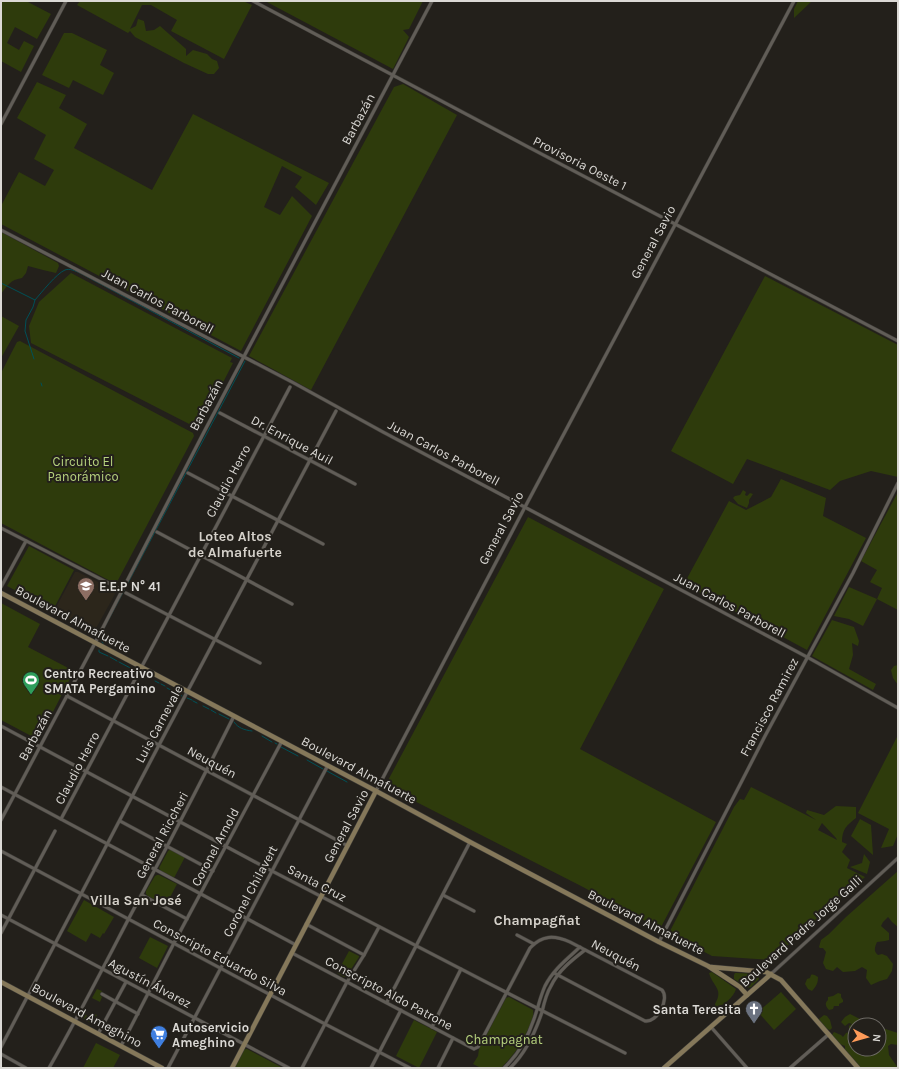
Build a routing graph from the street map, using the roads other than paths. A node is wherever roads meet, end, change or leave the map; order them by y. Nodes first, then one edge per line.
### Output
1 (66, 1) edge
2 (253, 1) edge
3 (432, 1) edge
4 (794, 1) edge
5 (393, 75) junction
6 (1, 124) edge
7 (676, 224) junction
8 (1, 230) edge
9 (898, 341) edge
10 (243, 357) junction
11 (290, 387) dead end
12 (336, 411) dead end
13 (220, 413) dead end
14 (263, 436) junction
15 (309, 460) junction
16 (188, 473) dead end
17 (898, 483) edge
18 (354, 484) dead end
19 (231, 496) junction
20 (525, 507) junction
21 (278, 520) junction
22 (1, 528) edge
23 (157, 532) dead end
24 (26, 541) junction
25 (323, 544) dead end
26 (200, 555) junction
27 (246, 580) junction
28 (1, 588) edge
29 (122, 590) junction
30 (126, 592) dead end
31 (1, 593) edge
32 (292, 604) dead end
33 (168, 615) junction
34 (215, 639) junction
35 (95, 643) junction
36 (807, 657) junction
37 (260, 663) dead end
38 (140, 667) junction
39 (187, 692) junction
40 (67, 696) junction
41 (898, 708) edge
42 (234, 716) junction
43 (113, 721) junction
44 (1, 726) edge
45 (282, 741) junction
46 (159, 745) junction
47 (40, 746) junction
48 (328, 765) junction
49 (207, 770) junction
50 (87, 771) junction
51 (1, 787) edge
52 (376, 791) junction
53 (15, 794) junction
54 (133, 795) junction
55 (253, 795) junction
56 (61, 819) junction
57 (1, 820) edge
58 (299, 820) junction
59 (120, 821) junction
60 (180, 821) junction
61 (55, 831) dead end
62 (470, 842) junction
63 (108, 844) junction
64 (168, 846) junction
65 (227, 846) junction
66 (348, 846) junction
67 (1, 851) edge
68 (898, 858) edge
69 (35, 869) junction
70 (155, 870) junction
71 (213, 871) junction
72 (272, 871) junction
73 (81, 894) junction
74 (201, 894) junction
75 (142, 895) junction
76 (443, 895) junction
77 (321, 896) junction
78 (474, 911) dead end
79 (1, 915) edge
80 (247, 918) junction
81 (8, 919) junction
82 (129, 919) junction
83 (188, 919) junction
84 (306, 924) junction
85 (379, 927) junction
86 (1, 933) edge
87 (517, 935) dead end
88 (659, 942) junction
89 (174, 943) junction
90 (55, 944) junction
91 (534, 944) junction
92 (296, 945) junction
93 (416, 946) junction
94 (580, 947) junction
95 (585, 950) junction
96 (292, 953) junction
97 (364, 955) junction
98 (708, 966) junction
99 (103, 969) junction
100 (221, 969) junction
101 (462, 969) junction
102 (554, 973) junction
103 (558, 974) junction
104 (771, 974) junction
105 (1, 982) edge
106 (126, 982) junction
107 (347, 982) junction
108 (149, 993) junction
109 (507, 993) junction
110 (102, 994) dead end
111 (270, 995) junction
112 (747, 995) junction
113 (28, 996) junction
114 (115, 1002) junction
115 (387, 1002) junction
116 (537, 1008) junction
117 (402, 1010) junction
118 (542, 1011) junction
119 (138, 1014) junction
120 (194, 1018) junction
121 (75, 1022) junction
122 (325, 1024) junction
123 (432, 1027) junction
124 (711, 1027) junction
125 (98, 1034) junction
126 (829, 1034) junction
127 (453, 1038) junction
128 (244, 1044) junction
129 (1, 1046) edge
130 (121, 1046) junction
131 (380, 1052) junction
132 (625, 1053) dead end
133 (1, 1054) edge
134 (26, 1068) edge
135 (49, 1068) edge
136 (162, 1068) edge
137 (168, 1068) edge
138 (232, 1068) edge
139 (289, 1068) edge
140 (302, 1068) edge
141 (371, 1068) edge
142 (410, 1068) edge
143 (438, 1068) edge
144 (504, 1068) edge
145 (510, 1068) edge
146 (664, 1068) edge
147 (747, 1068) edge
148 (790, 1068) edge
149 (858, 1068) edge

1 - 6 street
2 - 5 street, Provisoria Oeste 1
3 - 5 street, Barbazán
4 - 7 street, General Savio
5 - 7 street, Provisoria Oeste 1
5 - 10 street, Barbazán
7 - 9 street, Provisoria Oeste 1
7 - 20 street, General Savio
8 - 10 street, Juan Carlos Parborell
10 - 20 street, Juan Carlos Parborell
10 - 29 street, Barbazán
11 - 14 street, Claudio Herro
12 - 15 street, Luis Carnevale
13 - 14 street, Dr. Enrique Auil
14 - 15 street, Dr. Enrique Auil
14 - 19 street, Claudio Herro
15 - 18 street, Dr. Enrique Auil
15 - 21 street, Luis Carnevale
16 - 19 street
17 - 36 street, Francisco Ramirez
19 - 21 street
19 - 26 street, Claudio Herro
20 - 36 street, Juan Carlos Parborell
20 - 52 street, General Savio
21 - 25 street
21 - 27 street, Luis Carnevale
22 - 24 street
23 - 26 street
24 - 28 street
24 - 29 street
26 - 27 street
26 - 33 street, Claudio Herro
27 - 32 street
27 - 34 street, Luis Carnevale
29 - 35 street, Barbazán
30 - 33 street
31 - 35 main road, Boulevard Almafuerte
33 - 34 street
33 - 38 street, Claudio Herro
34 - 37 street
34 - 39 street, Luis Carnevale
35 - 38 main road, Boulevard Almafuerte
35 - 40 street, Barbazán
36 - 41 street, Juan Carlos Parborell
36 - 88 street, Francisco Ramirez
38 - 39 main road, Boulevard Almafuerte
38 - 43 street, Claudio Herro
39 - 42 main road, Boulevard Almafuerte
39 - 46 street, Luis Carnevale
40 - 43 street, Neuquén
40 - 47 street, Barbazán
42 - 45 main road, Boulevard Almafuerte
42 - 49 street, General Riccheri
43 - 46 street, Neuquén
43 - 50 street, Claudio Herro
44 - 47 street, Santa Cruz
45 - 48 main road, Boulevard Almafuerte
45 - 55 street, Coronel Arnold
46 - 49 street, Neuquén
46 - 54 street, Luis Carnevale
47 - 50 street, Santa Cruz
47 - 53 street, Barbazán
48 - 52 main road, Boulevard Almafuerte
48 - 58 street, Coronel Chilavert
49 - 55 street, Neuquén
49 - 60 street, General Riccheri
50 - 54 street, Santa Cruz
50 - 56 street, Claudio Herro
51 - 53 street
52 - 62 main road, Boulevard Almafuerte
52 - 66 main road, General Savio
53 - 56 street
53 - 57 street, Barbazán
54 - 59 street, Luis Carnevale
54 - 60 street, Santa Cruz
55 - 58 street, Neuquén
55 - 65 street, Coronel Arnold
56 - 63 street
58 - 66 street, Neuquén
58 - 72 street, Coronel Chilavert
59 - 63 street, Luis Carnevale
59 - 64 street
60 - 64 street, General Riccheri
60 - 65 street, Santa Cruz
61 - 69 street
62 - 76 street
62 - 88 main road, Boulevard Almafuerte
63 - 70 street
63 - 73 street, Luis Carnevale
64 - 70 street, General Riccheri
64 - 71 street
65 - 71 street, Coronel Arnold
65 - 72 street, Santa Cruz
66 - 77 main road, General Savio
67 - 69 street, Conscripto Eduardo Silva
68 - 104 street, Boulevard Padre Jorge Galli
69 - 73 street, Conscripto Eduardo Silva
69 - 81 street
70 - 74 street
70 - 75 street, General Riccheri
71 - 74 street, Coronel Arnold
72 - 77 street, Santa Cruz
72 - 80 street, Coronel Chilavert
73 - 82 street, Conscripto Eduardo Silva
73 - 90 street, Luis Carnevale
74 - 80 street
74 - 83 street, Coronel Arnold
75 - 82 street, General Riccheri
75 - 83 street
76 - 78 street
76 - 93 street
77 - 84 main road, General Savio
77 - 85 street, Santa Cruz
79 - 81 street, Agustín Álvarez
80 - 92 street
80 - 100 street, Coronel Chilavert
81 - 86 street
81 - 90 street, Agustín Álvarez
82 - 89 street, Conscripto Eduardo Silva
82 - 99 street, General Riccheri
83 - 89 street, Coronel Arnold
84 - 92 main road, General Savio
84 - 97 street
85 - 93 street, Santa Cruz
85 - 97 street
87 - 91 street
88 - 98 main road, Boulevard Almafuerte
89 - 100 street, Conscripto Eduardo Silva
89 - 108 street, Coronel Arnold
90 - 99 street, Agustín Álvarez
90 - 113 street, Luis Carnevale
91 - 94 street, Neuquén
91 - 109 street
92 - 96 main road, General Savio
93 - 101 street, Santa Cruz
93 - 115 street
94 - 95 street, Neuquén
94 - 102 street
95 - 103 street
95 - 103 street, Neuquén
96 - 107 street, Conscripto Aldo Patrone
96 - 111 main road, General Savio
97 - 107 street
98 - 104 main road, Boulevard Almafuerte
98 - 112 main road, Boulevard Almafuerte
99 - 106 street, Agustín Álvarez
99 - 121 street, General Riccheri
100 - 111 street, Conscripto Eduardo Silva
100 - 120 street, Coronel Chilavert
101 - 109 street, Santa Cruz
101 - 123 street
102 - 103 street
102 - 116 street
103 - 118 street
104 - 112 main road, Boulevard Padre Jorge Galli
104 - 126 main road, Boulevard Almafuerte
105 - 113 main road, Boulevard Ameghino
106 - 108 street, Agustín Álvarez
106 - 114 street
107 - 115 street, Conscripto Aldo Patrone
107 - 122 street
108 - 119 street, Coronel Arnold
108 - 120 street, Agustín Álvarez
109 - 116 street, Santa Cruz
109 - 127 street, Conscripto Aldo Patrone
110 - 114 street
111 - 122 street, Conscripto Eduardo Silva
111 - 128 main road, General Savio
112 - 124 main road, Boulevard Padre Jorge Galli
113 - 121 main road, Boulevard Ameghino
113 - 129 street, Luis Carnevale
114 - 119 street
114 - 125 street
115 - 117 street, Conscripto Aldo Patrone
116 - 118 street, Santa Cruz
116 - 144 street
117 - 123 street, Conscripto Aldo Patrone
117 - 131 street
118 - 132 street, Santa Cruz
118 - 145 street
119 - 130 street, Coronel Arnold
120 - 128 street, Agustín Álvarez
120 - 137 street, Coronel Chilavert
121 - 125 main road, Boulevard Ameghino
121 - 135 street, General Riccheri
122 - 131 street, Conscripto Eduardo Silva
122 - 140 street
123 - 127 street, Conscripto Aldo Patrone
124 - 146 main road, Boulevard Padre Jorge Galli
124 - 147 street
125 - 130 main road, Boulevard Ameghino
126 - 148 street
126 - 149 main road, Boulevard Almafuerte
127 - 143 street
128 - 138 main road, General Savio
128 - 139 street, Agustín Álvarez
130 - 136 main road, Boulevard Ameghino
131 - 141 street
131 - 142 street, Conscripto Eduardo Silva
133 - 134 street

